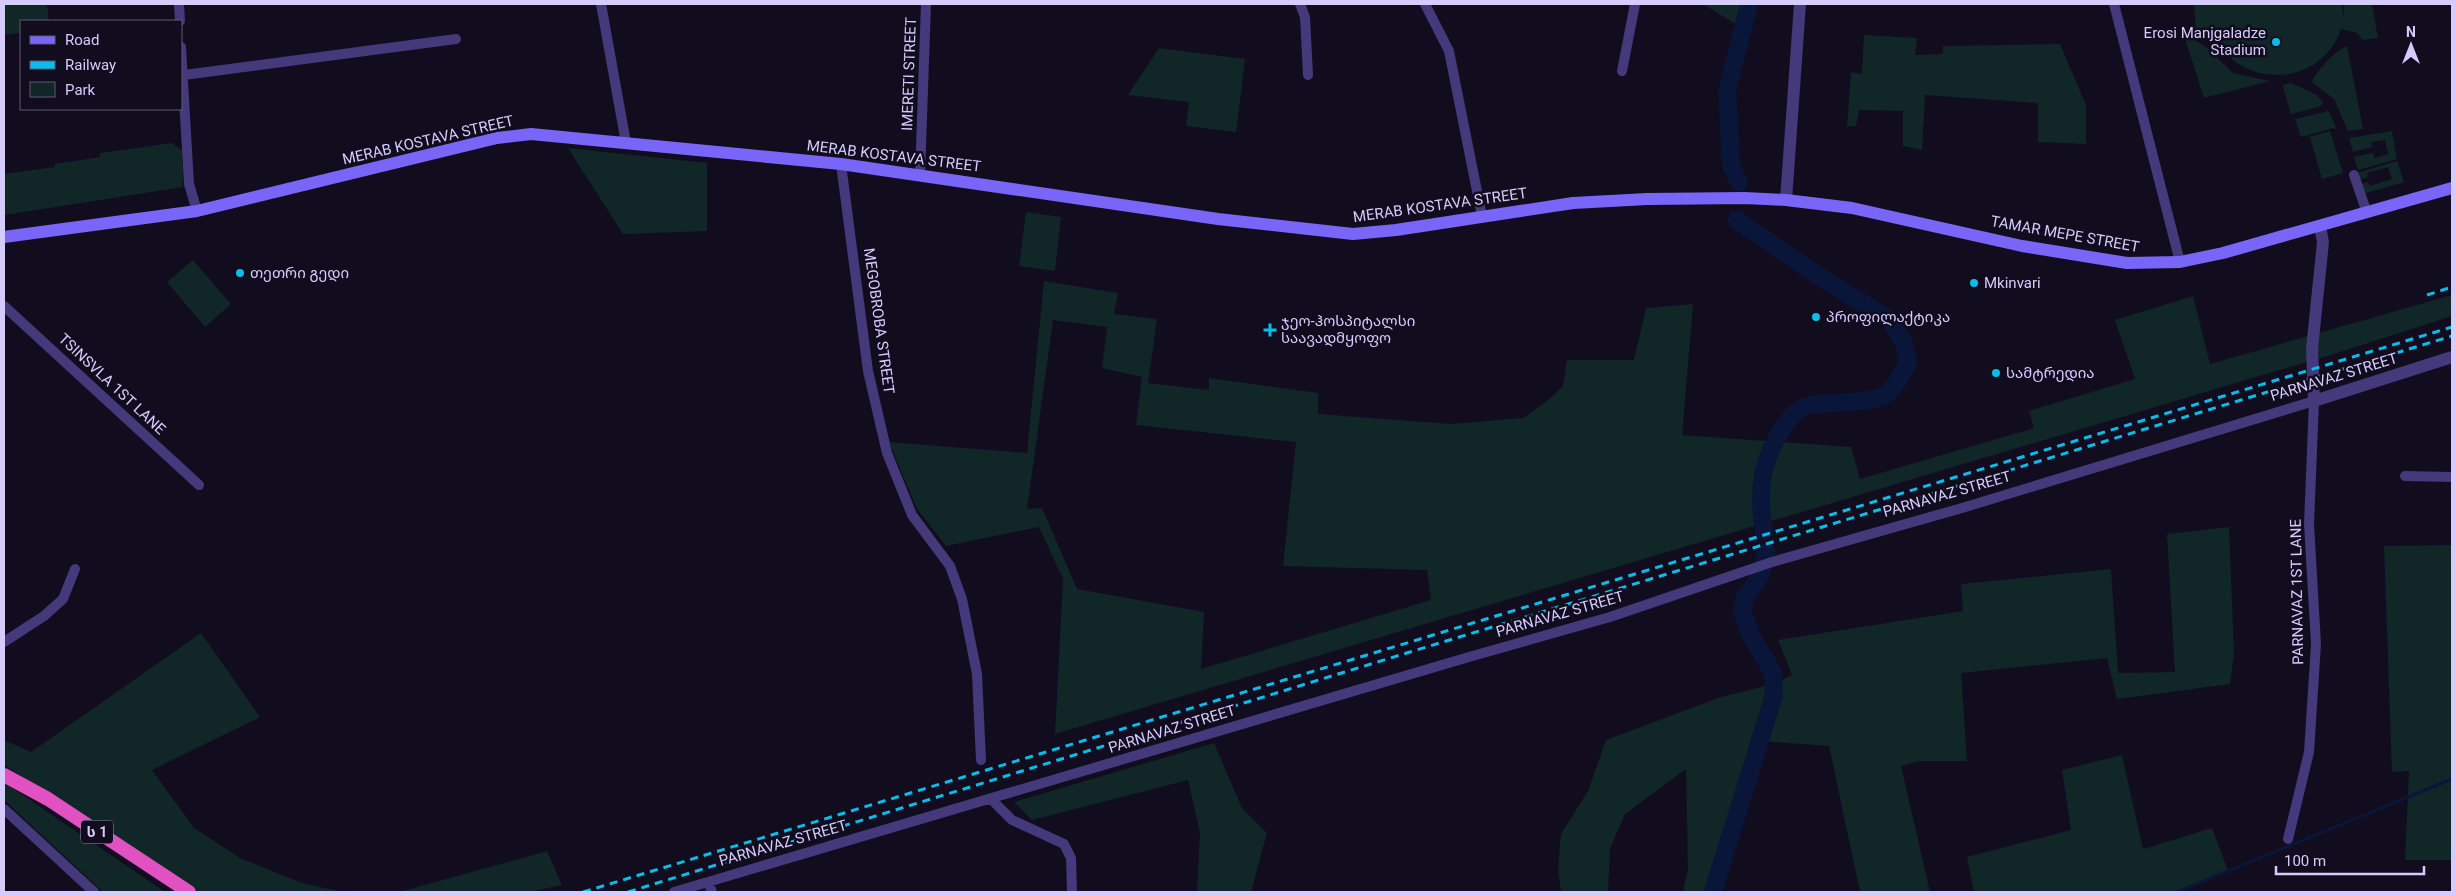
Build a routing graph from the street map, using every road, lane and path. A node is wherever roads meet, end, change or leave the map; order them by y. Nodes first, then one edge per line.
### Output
1 (179, 4) edge
2 (601, 4) edge
3 (926, 4) edge
4 (1300, 4) edge
5 (1425, 4) edge
6 (1635, 4) edge
7 (1800, 4) edge
8 (2114, 4) edge
9 (180, 20) edge
10 (456, 39) dead end
11 (182, 57) edge
12 (1622, 71) dead end
13 (1308, 75) dead end
14 (184, 76) junction
15 (626, 143) junction
16 (841, 164) junction
17 (920, 175) junction
18 (2354, 175) dead end
19 (2452, 188) edge
20 (1786, 200) junction
21 (190, 211) junction
22 (2367, 213) junction
23 (1482, 216) junction
24 (2320, 226) junction
25 (4, 237) edge
26 (2180, 262) junction
27 (4, 306) edge
28 (2452, 357) edge
29 (2314, 401) junction
30 (2405, 476) dead end
31 (2452, 478) edge
32 (199, 485) dead end
33 (75, 569) dead end
34 (4, 642) edge
35 (981, 760) dead end
36 (4, 775) edge
37 (991, 799) junction
38 (4, 809) edge
39 (2288, 839) dead end
40 (708, 882) junction
41 (94, 892) edge
42 (189, 892) edge
43 (674, 892) edge
44 (712, 892) edge
45 (1072, 892) edge

1 - 9 street
2 - 15 street
3 - 17 street, IMERETI STREET
4 - 13 street
5 - 23 street
6 - 12 street
7 - 20 street
8 - 26 street
10 - 14 street
11 - 14 street
14 - 21 street
15 - 16 main road, MERAB KOSTAVA STREET
15 - 21 main road, MERAB KOSTAVA STREET
16 - 17 main road, MERAB KOSTAVA STREET
16 - 35 street, MEGOBROBA STREET
17 - 23 main road, MERAB KOSTAVA STREET
18 - 22 street
19 - 22 main road, TAMAR MEPE STREET
20 - 23 main road, MERAB KOSTAVA STREET
20 - 26 main road, TAMAR MEPE STREET
21 - 25 main road, MERAB KOSTAVA STREET
22 - 24 main road, TAMAR MEPE STREET
24 - 26 main road, TAMAR MEPE STREET
24 - 29 street
27 - 32 street, TSINSVLA 1ST LANE
28 - 29 street, PARNAVAZ STREET
29 - 37 street, PARNAVAZ STREET
29 - 39 street, PARNAVAZ 1ST LANE
30 - 31 street
33 - 34 street
36 - 42 highway, ს 1
37 - 40 street, PARNAVAZ STREET
37 - 45 street
38 - 41 street
40 - 43 street, PARNAVAZ STREET
40 - 44 street

